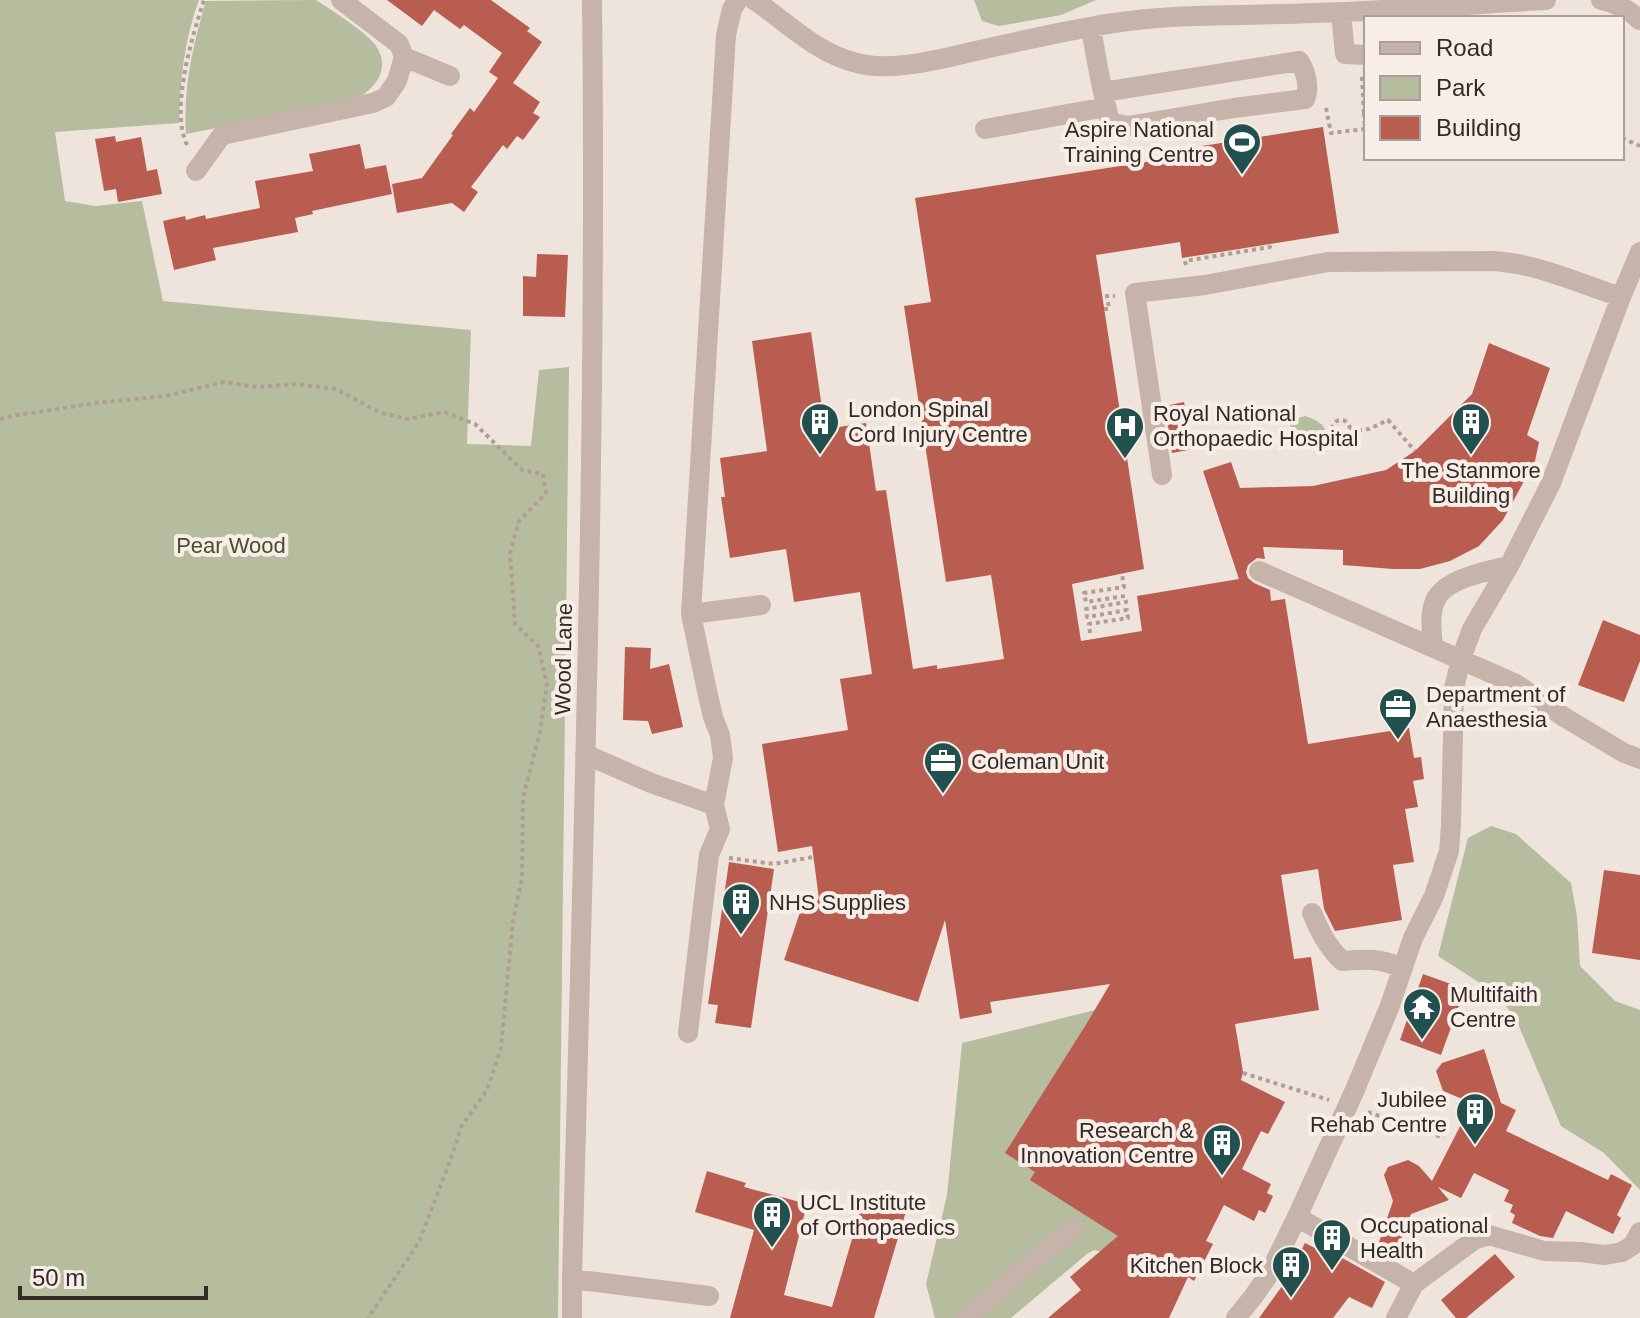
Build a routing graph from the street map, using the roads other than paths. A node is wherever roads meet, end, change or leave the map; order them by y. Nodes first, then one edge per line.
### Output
1 (341, 0) edge
2 (592, 0) edge
3 (738, 0) edge
4 (754, 0) edge
5 (1546, 0) edge
6 (1601, 0) edge
7 (1341, 13) junction
8 (1640, 20) edge
9 (1091, 27) junction
10 (404, 57) junction
11 (1364, 65) edge
12 (450, 76) dead end
13 (1106, 107) junction
14 (985, 129) dead end
15 (200, 165) road end
16 (1640, 252) edge
17 (1621, 297) junction
18 (1162, 475) dead end
19 (1509, 566) junction
20 (1259, 571) dead end
21 (761, 605) dead end
22 (691, 614) junction
23 (1433, 646) junction
24 (1461, 659) junction
25 (585, 754) junction
26 (1640, 759) edge
27 (714, 805) junction
28 (1312, 913) dead end
29 (1402, 968) junction
30 (688, 1033) dead end
31 (1297, 1217) junction
32 (1073, 1228) dead end
33 (1640, 1232) edge
34 (572, 1279) junction
35 (1414, 1284) junction
36 (709, 1296) dead end
37 (572, 1318) edge
38 (966, 1318) edge
39 (1236, 1318) edge
40 (1396, 1318) edge

1 - 10 street
2 - 25 street, Wood Lane
3 - 22 street
4 - 9 street
5 - 7 street
6 - 8 street
7 - 9 street
7 - 11 street
9 - 13 street
10 - 12 street
10 - 15 street
13 - 13 street
13 - 14 street
16 - 17 street
17 - 18 street
17 - 19 street
19 - 23 street
19 - 24 street
20 - 23 street
21 - 22 street
22 - 27 street
23 - 24 street
24 - 26 street
24 - 29 street
25 - 27 street
25 - 34 street, Wood Lane
27 - 30 street
28 - 29 street
29 - 31 street
31 - 35 street
31 - 39 street
32 - 38 street
33 - 35 street
34 - 36 street
34 - 37 street, Wood Lane
35 - 40 street

